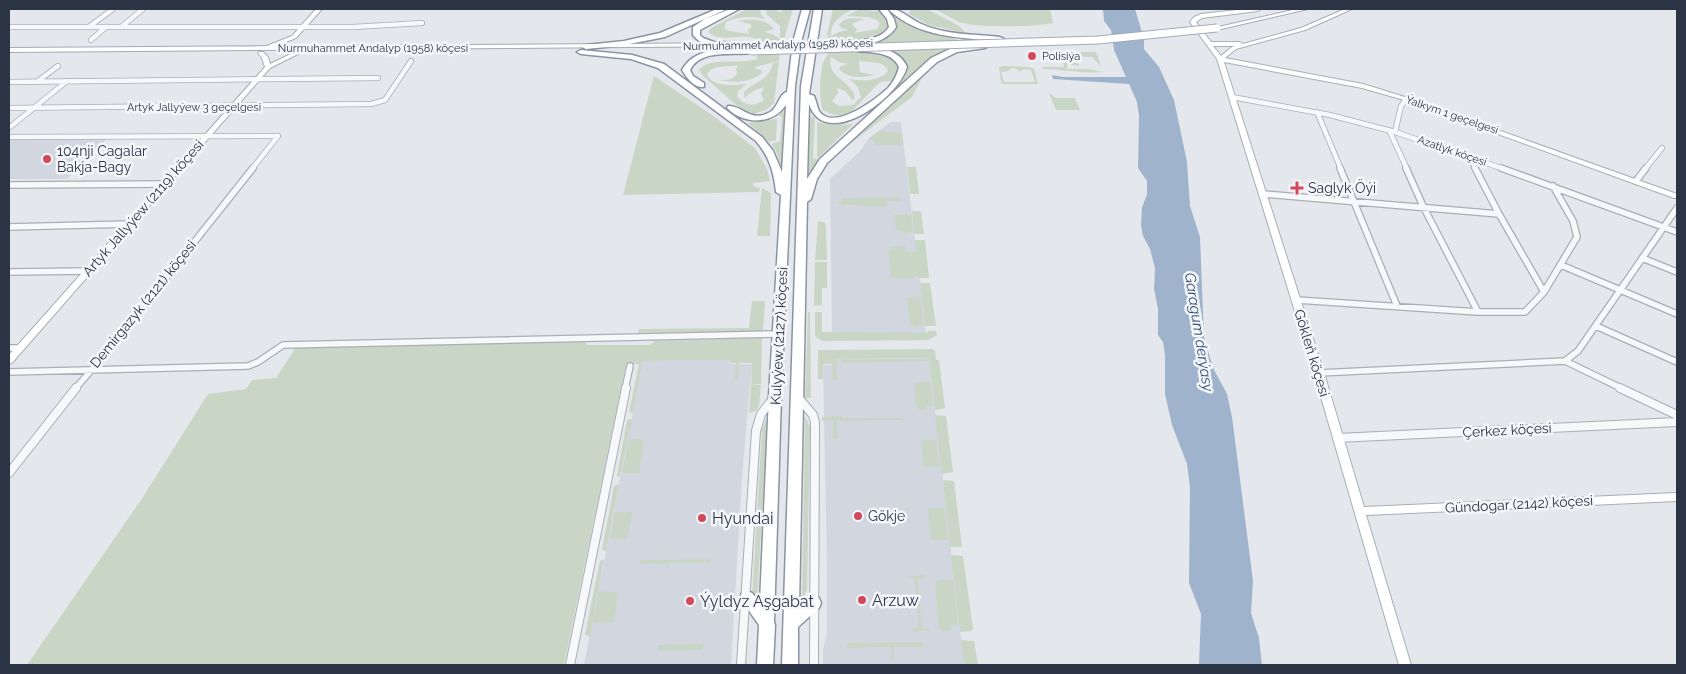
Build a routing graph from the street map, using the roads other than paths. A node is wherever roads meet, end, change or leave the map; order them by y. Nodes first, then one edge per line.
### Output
1 (113, 9) edge
2 (143, 9) edge
3 (320, 9) edge
4 (723, 9) edge
5 (735, 9) edge
6 (806, 9) edge
7 (823, 9) edge
8 (883, 9) edge
9 (892, 9) edge
10 (1258, 9) edge
11 (1288, 9) edge
12 (1306, 9) edge
13 (1349, 9) edge
14 (817, 14) edge
15 (802, 15) edge
16 (422, 23) dead end
17 (121, 26) junction
18 (1215, 26) junction
19 (9, 27) edge
20 (90, 27) junction
21 (106, 27) junction
22 (304, 27) junction
23 (294, 37) junction
24 (91, 40) dead end
25 (1000, 41) junction
26 (1208, 44) junction
27 (1246, 44) junction
28 (844, 46) junction
29 (752, 48) junction
30 (1234, 48) joint
31 (582, 49) junction
32 (9, 50) edge
33 (264, 51) junction
34 (298, 51) junction
35 (9, 55) edge
36 (1220, 59) junction
37 (411, 61) dead end
38 (58, 66) dead end
39 (268, 67) junction
40 (378, 78) dead end
41 (256, 80) junction
42 (67, 81) junction
43 (9, 82) edge
44 (38, 82) junction
45 (791, 86) junction
46 (805, 86) junction
47 (897, 88) junction
48 (1232, 97) junction
49 (1406, 99) junction
50 (34, 107) junction
51 (232, 107) junction
52 (9, 108) edge
53 (1317, 112) junction
54 (9, 128) edge
55 (1392, 131) junction
56 (207, 136) junction
57 (9, 137) edge
58 (1662, 148) dead end
59 (1469, 156) junction
60 (1636, 181) junction
61 (164, 184) junction
62 (9, 185) edge
63 (1553, 186) junction
64 (1263, 194) junction
65 (1677, 196) edge
66 (1354, 202) junction
67 (1423, 206) junction
68 (1677, 208) edge
69 (785, 214) junction
70 (1499, 214) junction
71 (801, 218) junction
72 (129, 224) junction
73 (9, 227) edge
74 (1664, 227) junction
75 (1677, 232) edge
76 (1642, 258) junction
77 (1561, 265) junction
78 (88, 271) junction
79 (9, 272) edge
80 (1677, 272) edge
81 (1622, 290) junction
82 (1544, 292) junction
83 (1296, 300) junction
84 (1397, 306) junction
85 (1478, 312) junction
86 (1677, 314) edge
87 (1596, 326) junction
88 (778, 334) junction
89 (9, 348) edge
90 (20, 348) junction
91 (9, 361) edge
92 (1565, 361) junction
93 (1677, 362) edge
94 (630, 366) dead end
95 (92, 369) junction
96 (9, 372) edge
97 (1319, 373) junction
98 (796, 395) junction
99 (775, 396) junction
100 (1677, 415) edge
101 (1677, 422) edge
102 (1337, 438) junction
103 (9, 473) edge
104 (1677, 497) edge
105 (1360, 511) junction
106 (747, 598) junction
107 (814, 603) junction
108 (791, 624) junction
109 (768, 625) junction
110 (570, 665) edge
111 (742, 665) edge
112 (765, 665) edge
113 (790, 665) edge
114 (814, 665) edge
115 (1406, 665) edge

1 - 20 street
2 - 17 street
3 - 22 street
4 - 31 highway
5 - 29 highway
6 - 15 highway, Kulyýew (2127) köçesi
7 - 14 highway
8 - 28 highway
9 - 25 highway
10 - 26 street
11 - 18 main road, Nurmuhammet Andalyp (1958) köçesi
12 - 18 main road, Nurmuhammet Andalyp (1958) köçesi
13 - 27 street
14 - 46 highway, Kulyýew (2127) köçesi
15 - 45 highway, Kulyýew (2127) köçesi
16 - 22 street
17 - 21 street
17 - 22 street
18 - 25 main road, Nurmuhammet Andalyp (1958) köçesi, bridge
19 - 20 street
20 - 21 street
21 - 24 street
22 - 23 street
23 - 33 street, Nurmuhammet Andalyp (1958) köçesi
23 - 34 street
25 - 28 main road, Nurmuhammet Andalyp (1958) köçesi, bridge
25 - 47 highway, bridge
26 - 27 street
26 - 36 street
27 - 30 street
28 - 29 main road, Nurmuhammet Andalyp (1958) köçesi, bridge
28 - 47 highway, bridge
29 - 31 main road, Nurmuhammet Andalyp (1958) köçesi
29 - 45 highway
30 - 36 street
31 - 34 main road, Nurmuhammet Andalyp (1958) köçesi
31 - 69 highway
32 - 33 main road, Nurmuhammet Andalyp (1958) köçesi
33 - 34 main road, Nurmuhammet Andalyp (1958) köçesi
33 - 35 main road, Nurmuhammet Andalyp (1958) köçesi
33 - 39 street
34 - 39 street, Nurmuhammet Andalyp (1958) köçesi
36 - 48 street, Gökleň köçesi
36 - 49 street, Ýalkym 1 geçelgesi
37 - 51 street, Artyk Jallyýew 3 geçelgesi
38 - 44 street
39 - 41 street, Artyk Jallyýew (2119) köçesi
40 - 41 street
41 - 42 street
41 - 51 street, Artyk Jallyýew (2119) köçesi
42 - 44 street
42 - 50 street
43 - 44 street
45 - 69 highway, Kulyýew (2127) köçesi
46 - 47 highway
46 - 71 highway, Kulyýew (2127) köçesi
47 - 71 highway
48 - 53 street, Azatlyk köçesi
48 - 64 street, Gökleň köçesi
49 - 55 street
49 - 60 street, Ýalkym 1 geçelgesi
50 - 51 street, Artyk Jallyýew 3 geçelgesi
50 - 52 street, Artyk Jallyýew 3 geçelgesi
50 - 54 street
51 - 56 street, Artyk Jallyýew (2119) köçesi
53 - 55 street, Azatlyk köçesi
53 - 66 street
55 - 59 street, Azatlyk köçesi
55 - 67 street
56 - 57 street
56 - 61 street, Artyk Jallyýew (2119) köçesi
56 - 95 street, Demirgazyk (2121) köçesi
58 - 60 street
59 - 63 street, Azatlyk köçesi
59 - 70 street
60 - 65 street, Ýalkym 1 geçelgesi
61 - 62 street
61 - 72 street, Artyk Jallyýew (2119) köçesi
63 - 74 street, Azatlyk köçesi
63 - 77 street
64 - 66 street
64 - 83 street, Gökleň köçesi
66 - 67 street
66 - 84 street
67 - 70 street
67 - 85 street
68 - 74 street
69 - 88 highway, Kulyýew (2127) köçesi
70 - 82 street
71 - 98 highway, Kulyýew (2127) köçesi
72 - 73 street
72 - 78 street, Artyk Jallyýew (2119) köçesi
74 - 75 street, Azatlyk köçesi
74 - 76 street
76 - 80 street
76 - 81 street
77 - 81 street
77 - 82 street
78 - 79 street
78 - 90 street, Artyk Jallyýew (2119) köçesi
81 - 86 street
81 - 87 street
82 - 85 street
83 - 84 street
83 - 97 street, Gökleň köçesi
84 - 85 street
87 - 92 street
87 - 93 street
88 - 95 street
88 - 99 highway, Kulyýew (2127) köçesi
89 - 90 street
90 - 91 street, Artyk Jallyýew (2119) köçesi
92 - 97 street
92 - 100 street
94 - 110 street
95 - 96 street
95 - 103 street, Demirgazyk (2121) köçesi
97 - 102 street, Gökleň köçesi
98 - 107 street
98 - 108 highway, Kulyýew (2127) köçesi
99 - 106 street
99 - 109 highway, Kulyýew (2127) köçesi
101 - 102 street, Çerkez köçesi
102 - 105 street, Gökleň köçesi
104 - 105 street, Gündogar (2142) köçesi
105 - 115 street, Gökleň köçesi
106 - 109 highway
106 - 111 street
107 - 108 highway
107 - 114 street
108 - 113 highway, Kulyýew (2127) köçesi
109 - 112 highway, Kulyýew (2127) köçesi

